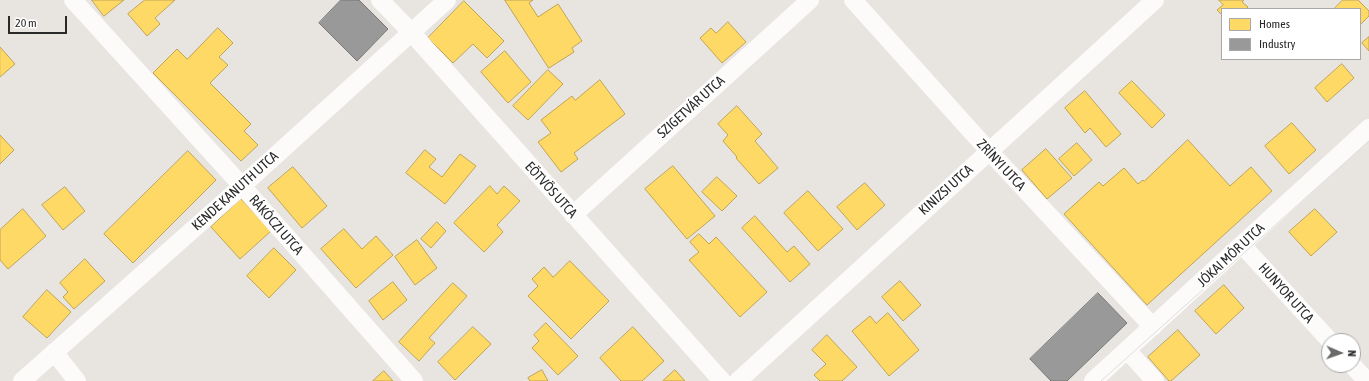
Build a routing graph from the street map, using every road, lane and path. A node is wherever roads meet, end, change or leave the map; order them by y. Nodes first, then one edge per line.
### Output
1 (73, 0) edge
2 (380, 0) edge
3 (447, 0) edge
4 (810, 0) edge
5 (853, 0) edge
6 (1155, 0) edge
7 (411, 32) junction
8 (1369, 128) edge
9 (989, 152) junction
10 (242, 186) junction
11 (573, 215) junction
12 (1242, 245) junction
13 (1153, 327) junction
14 (1323, 333) edge
15 (1127, 350) junction
16 (54, 352) junction
17 (1360, 373) edge
18 (22, 381) edge
19 (77, 381) edge
20 (414, 381) edge
21 (722, 381) edge
22 (738, 381) edge
23 (1093, 381) edge
24 (1155, 381) edge
25 (1367, 381) edge

1 - 10 street, RÁKÓCZI UTCA
2 - 7 street, EÖTVÖS UTCA
3 - 7 street, KENDE KANUTH UTCA
4 - 11 street, SZIGETVÁR UTCA
5 - 9 street, ZRÍNYI UTCA
6 - 9 street, KINIZSI UTCA
7 - 10 street, KENDE KANUTH UTCA
7 - 11 street, EÖTVÖS UTCA
8 - 12 street, JÓKAI MÓR UTCA
9 - 13 street, ZRÍNYI UTCA
9 - 22 street, KINIZSI UTCA
10 - 16 street, KENDE KANUTH UTCA
10 - 20 street, RÁKÓCZI UTCA
11 - 21 street, EÖTVÖS UTCA
12 - 13 street, JÓKAI MÓR UTCA
12 - 14 street, HUNYOR UTCA
13 - 15 street, JÓKAI MÓR UTCA
15 - 23 street, JÓKAI MÓR UTCA
15 - 24 street
16 - 18 street, KENDE KANUTH UTCA
16 - 19 street
17 - 25 street

